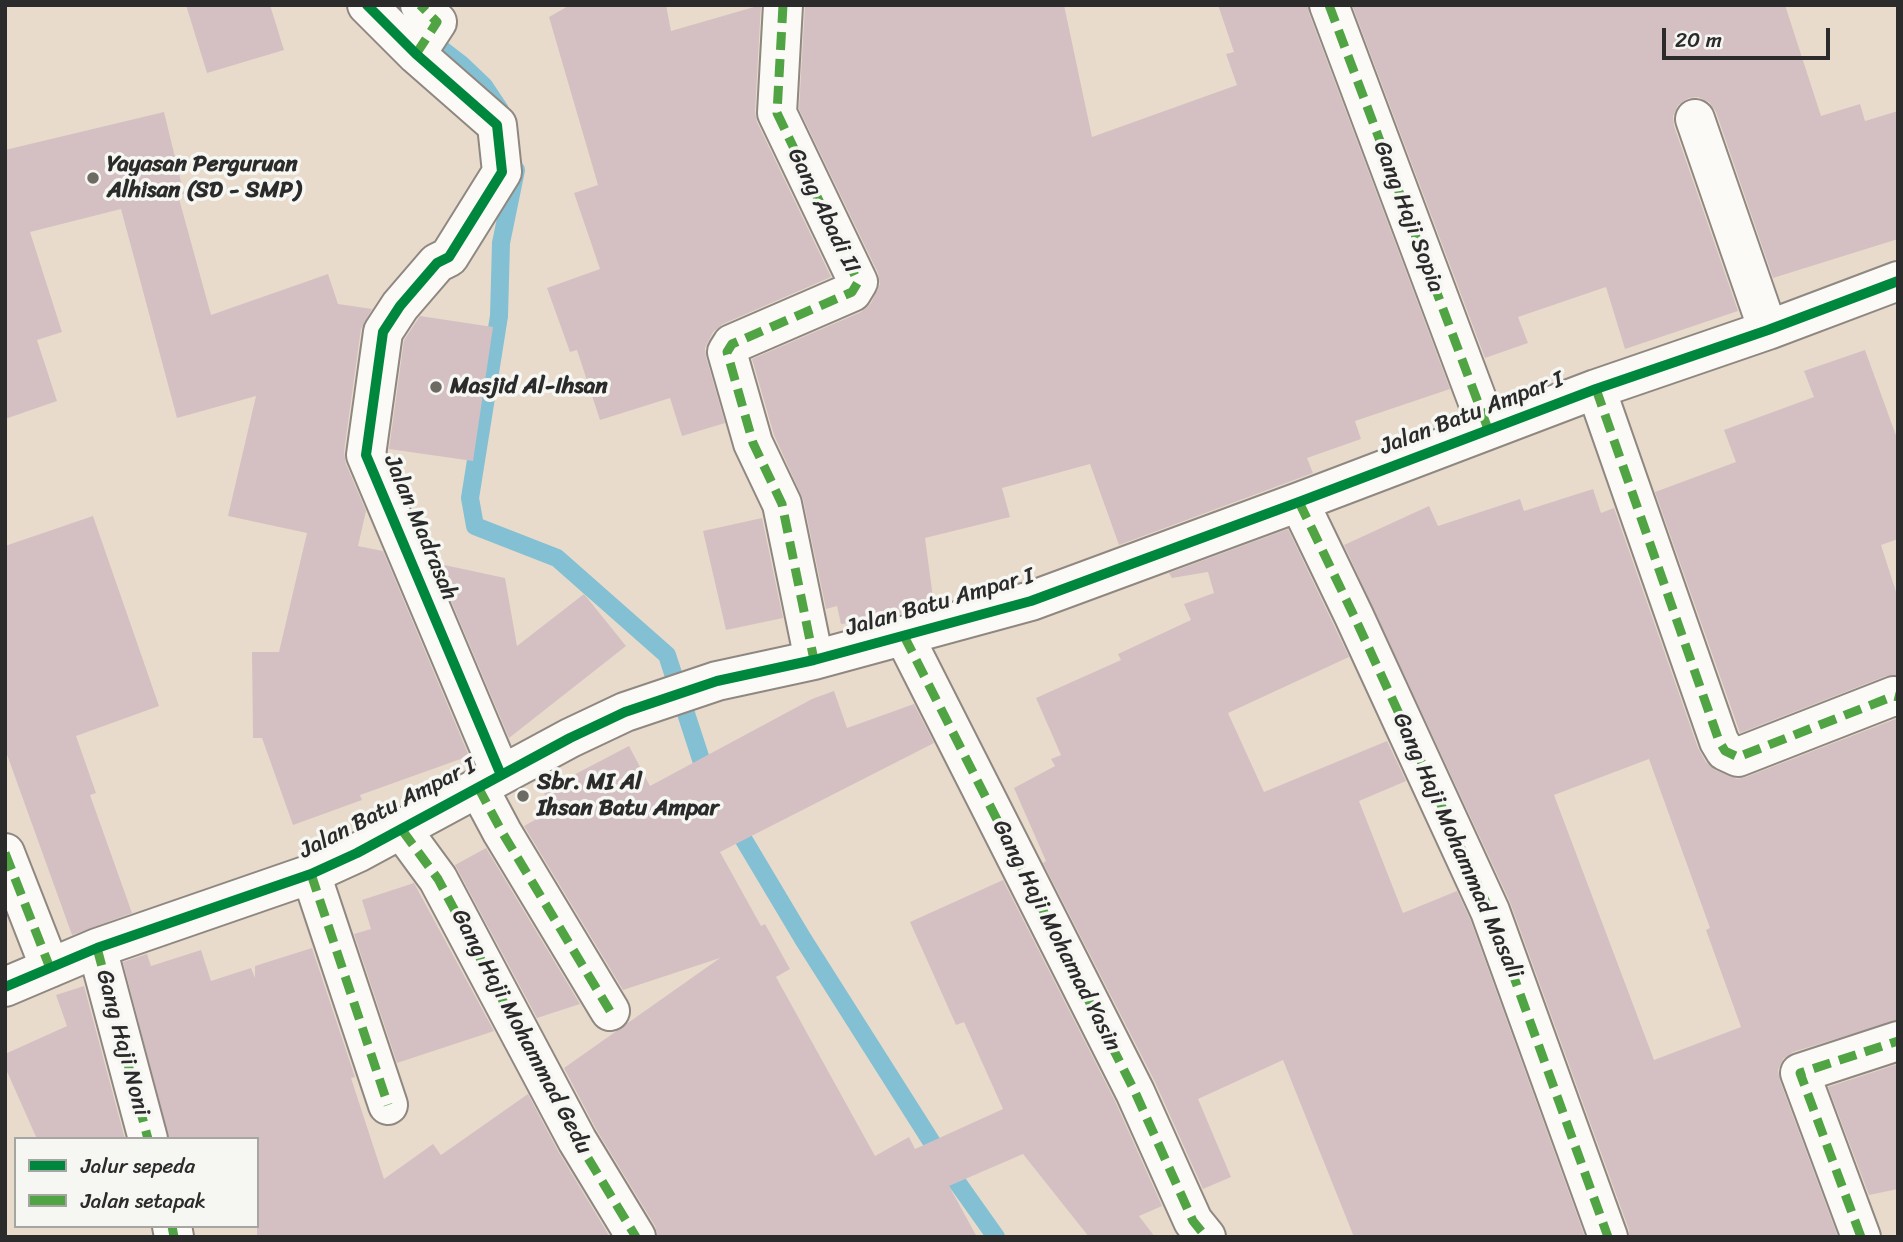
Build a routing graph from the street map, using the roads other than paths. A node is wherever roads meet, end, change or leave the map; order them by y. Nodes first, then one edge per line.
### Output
1 (368, 5) edge
2 (783, 5) edge
3 (1329, 5) edge
4 (422, 33) edge
5 (1695, 119) dead end
6 (1898, 281) edge
7 (1768, 330) junction
8 (1596, 388) junction
9 (1489, 429) junction
10 (1299, 502) junction
11 (904, 636) junction
12 (814, 660) junction
13 (1898, 697) edge
14 (490, 781) junction
15 (402, 830) junction
16 (5, 853) edge
17 (311, 874) junction
18 (97, 948) junction
19 (50, 968) junction
20 (5, 987) edge
21 (610, 1011) dead end
22 (1898, 1041) edge
23 (388, 1105) dead end
24 (147, 1137) edge
25 (636, 1237) edge
26 (1206, 1237) edge
27 (1608, 1237) edge
28 (1861, 1237) edge

1 - 4 street, Jalan Madrasah
2 - 12 street, Gang Abadi II
3 - 9 street, Gang Haji Sopia
4 - 14 street, Jalan Madrasah
5 - 7 street
6 - 7 street, Jalan Batu Ampar I
7 - 8 street, Jalan Batu Ampar I
8 - 9 street, Jalan Batu Ampar I
8 - 13 street
9 - 10 street, Jalan Batu Ampar I
10 - 11 street, Jalan Batu Ampar I
10 - 27 street, Gang Haji Mohammad Masali
11 - 12 street, Jalan Batu Ampar I
11 - 26 street, Gang Haji Mohamad Yasin
12 - 14 street, Jalan Batu Ampar I
14 - 15 street, Jalan Batu Ampar I
14 - 21 street, Jalan Madrasah
15 - 17 street, Jalan Batu Ampar I
15 - 25 street, Gang Haji Mohammad Gedu
16 - 19 street
17 - 18 street, Jalan Batu Ampar I
17 - 23 street
18 - 19 street, Jalan Batu Ampar I
18 - 24 street, Gang Haji Noni
19 - 20 street, Jalan Batu Ampar I
22 - 28 street

